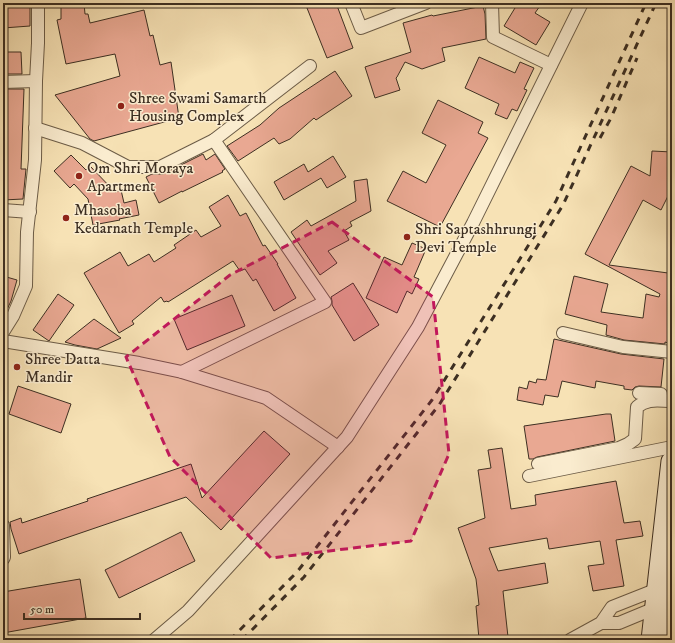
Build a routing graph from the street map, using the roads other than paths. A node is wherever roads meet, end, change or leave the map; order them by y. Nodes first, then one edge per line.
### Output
1 (38, 3) edge
2 (351, 3) edge
3 (426, 3) edge
4 (492, 3) edge
5 (582, 3) edge
6 (551, 65) junction
7 (310, 66) dead end
8 (36, 81) junction
9 (3, 82) edge
10 (35, 128) junction
11 (214, 140) junction
12 (3, 210) edge
13 (30, 212) junction
14 (3, 332) edge
15 (563, 333) dead end
16 (3, 340) edge
17 (672, 352) edge
18 (182, 372) junction
19 (638, 393) dead end
20 (672, 395) edge
21 (672, 401) edge
22 (672, 446) edge
23 (338, 447) junction
24 (672, 459) edge
25 (538, 464) dead end
26 (529, 476) dead end
27 (3, 525) edge
28 (3, 559) edge
29 (672, 570) edge
30 (655, 590) junction
31 (661, 605) junction
32 (601, 623) junction
33 (154, 640) edge
34 (570, 640) edge
35 (650, 640) edge
36 (663, 640) edge

1 - 8 street
2 - 3 street
4 - 6 street
5 - 6 street
6 - 23 street
7 - 11 street
8 - 9 street
8 - 10 street
10 - 11 street
10 - 13 street
11 - 18 street
12 - 13 street
13 - 14 street
15 - 17 street
16 - 18 street
18 - 23 street
19 - 20 street
21 - 25 street
22 - 26 street
23 - 33 street
24 - 30 main road
27 - 28 street
29 - 31 main road
30 - 31 main road
30 - 32 street
31 - 32 street
31 - 35 main road
31 - 36 main road
32 - 34 street

